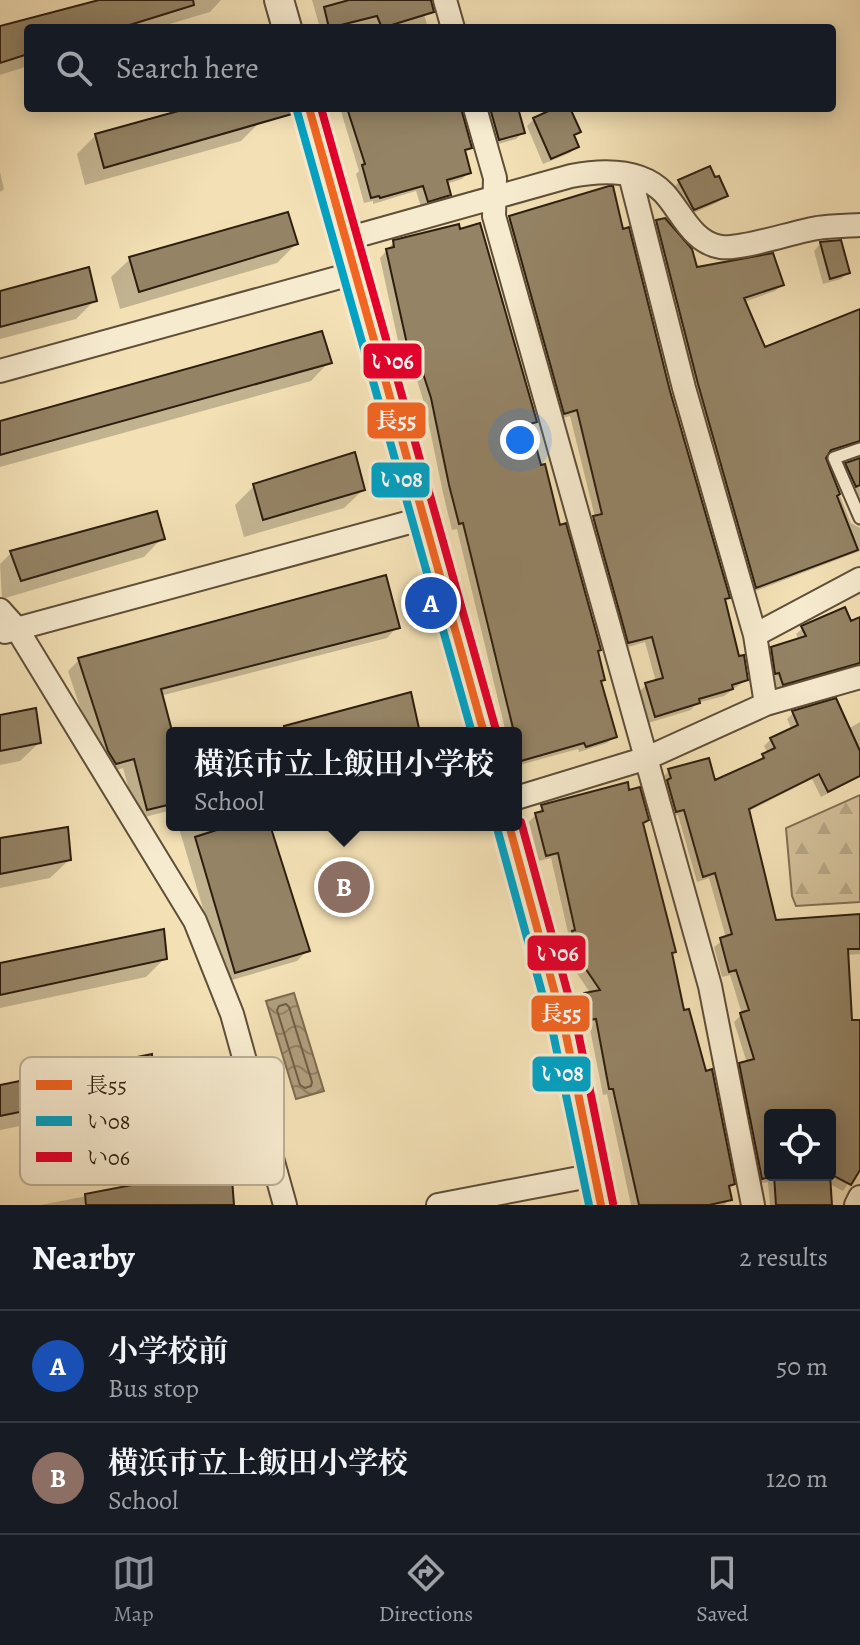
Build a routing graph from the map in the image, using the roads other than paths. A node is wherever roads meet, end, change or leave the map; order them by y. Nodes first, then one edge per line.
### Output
1 (279, 0) edge
2 (445, 0) edge
3 (286, 24) edge
4 (452, 24) edge
5 (310, 112) edge
6 (476, 112) edge
7 (630, 175) junction
8 (496, 197) junction
9 (860, 225) edge
10 (346, 239) junction
11 (355, 273) junction
12 (0, 371) edge
13 (860, 449) edge
14 (425, 518) junction
15 (860, 518) edge
16 (860, 579) edge
17 (0, 610) edge
18 (8, 631) edge
19 (755, 635) junction
20 (860, 677) edge
21 (766, 704) junction
22 (482, 727) edge
23 (647, 758) junction
24 (522, 796) edge
25 (511, 831) edge
26 (244, 1057) edge
27 (595, 1175) junction
28 (279, 1185) edge
29 (860, 1197) edge
30 (285, 1205) edge
31 (438, 1205) edge
32 (601, 1205) edge
33 (753, 1205) edge
34 (856, 1205) edge

1 - 3 street
2 - 4 street
5 - 10 street
6 - 8 street
7 - 8 street
7 - 9 street
7 - 19 street
8 - 10 street
8 - 23 street
10 - 11 street
11 - 12 street
11 - 14 street
13 - 15 lane
14 - 18 street
14 - 22 street
16 - 19 street
17 - 18 street
18 - 26 street
19 - 21 street
20 - 21 street
21 - 23 street
23 - 24 street
23 - 33 street
25 - 27 street
27 - 31 street
27 - 32 street
28 - 30 street
29 - 34 street

